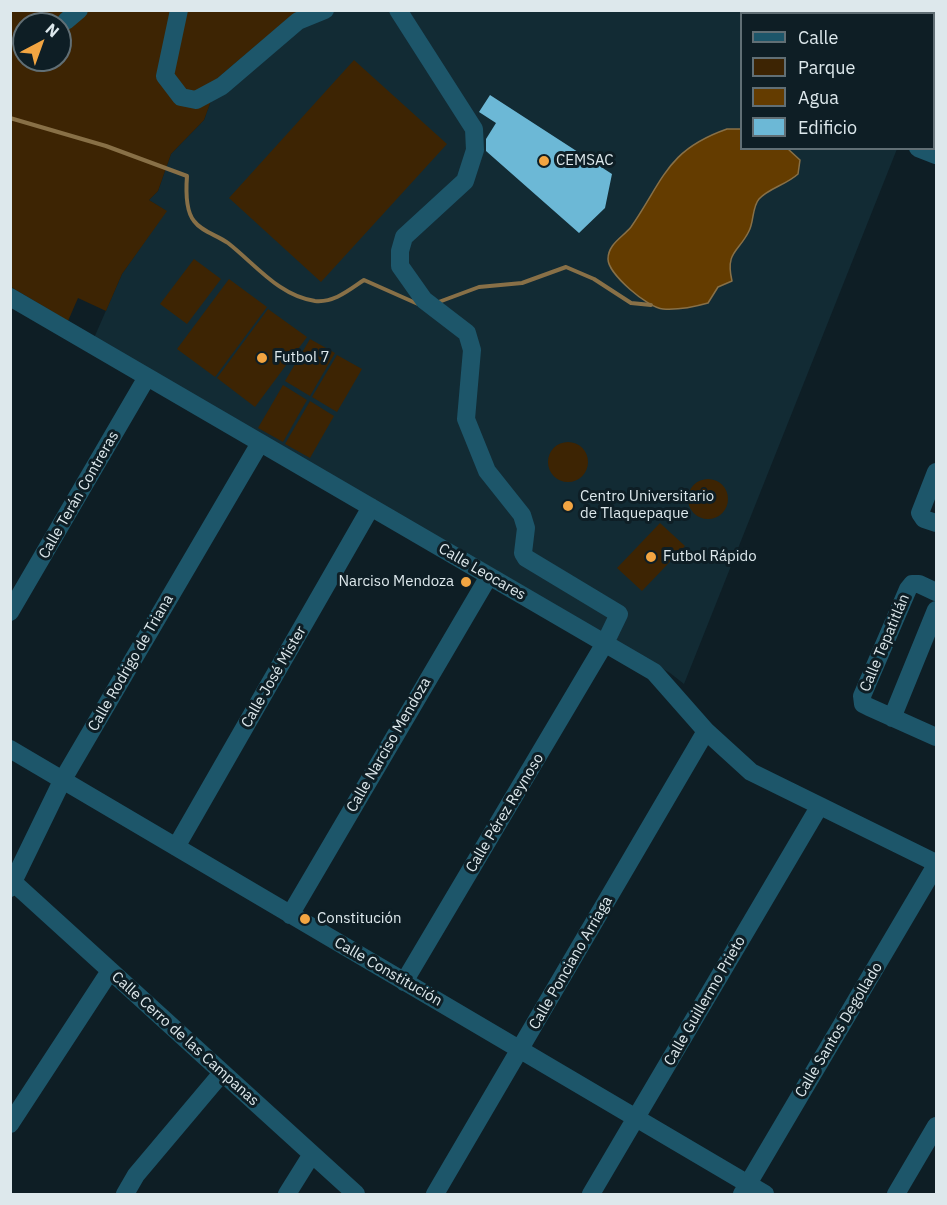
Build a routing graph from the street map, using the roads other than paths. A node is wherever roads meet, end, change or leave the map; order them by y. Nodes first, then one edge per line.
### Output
1 (179, 10) edge
2 (325, 10) edge
3 (397, 11) edge
4 (10, 297) edge
5 (147, 377) junction
6 (260, 442) junction
7 (936, 471) edge
8 (371, 507) junction
9 (936, 524) edge
10 (489, 576) junction
11 (936, 592) edge
12 (936, 610) edge
13 (10, 612) edge
14 (605, 643) junction
15 (892, 718) junction
16 (706, 731) junction
17 (936, 737) edge
18 (10, 749) edge
19 (62, 781) junction
20 (819, 807) junction
21 (176, 848) junction
22 (936, 864) edge
23 (12, 886) edge
24 (290, 915) junction
25 (110, 971) junction
26 (404, 982) junction
27 (520, 1050) junction
28 (222, 1073) junction
29 (636, 1119) junction
30 (10, 1125) edge
31 (936, 1126) edge
32 (312, 1154) junction
33 (745, 1189) edge
34 (125, 1194) edge
35 (287, 1194) edge
36 (356, 1194) edge
37 (435, 1194) edge
38 (591, 1194) edge
39 (765, 1194) edge
40 (896, 1194) edge

1 - 2 street
3 - 14 street, Calle Pérez Reynoso
4 - 5 street, Calle Leocares
5 - 6 street, Calle Leocares
5 - 13 street, Calle Terán Contreras
6 - 8 street, Calle Leocares
6 - 19 street, Calle Rodrigo de Triana
7 - 9 street
8 - 10 street, Calle Leocares
8 - 21 street, Calle José Mister
10 - 14 street, Calle Leocares
10 - 24 street, Calle Narciso Mendoza
11 - 15 street, Calle Tepatitlán
12 - 15 street
14 - 16 street, Calle Leocares
14 - 26 street, Calle Pérez Reynoso
15 - 17 street
16 - 20 street, Calle Leocares
16 - 27 street, Calle Ponciano Arriaga
18 - 19 street, Calle Constitución
19 - 21 street, Calle Constitución
19 - 23 street, Calle Rodrigo de Triana
20 - 22 street, Calle Leocares
20 - 29 street, Calle Guillermo Prieto
21 - 24 street, Calle Constitución
22 - 33 street, Calle Santos Degollado
23 - 25 street, Calle Cerro de las Campanas
24 - 26 street, Calle Constitución
25 - 28 street, Calle Cerro de las Campanas
25 - 30 street
26 - 27 street, Calle Constitución
27 - 29 street, Calle Constitución
27 - 37 street, Calle Ponciano Arriaga
28 - 32 street, Calle Cerro de las Campanas
28 - 34 street
29 - 33 street, Calle Constitución
29 - 38 street, Calle Guillermo Prieto
31 - 40 street
32 - 35 street
32 - 36 street, Calle Cerro de las Campanas
33 - 39 street, Calle Constitución

